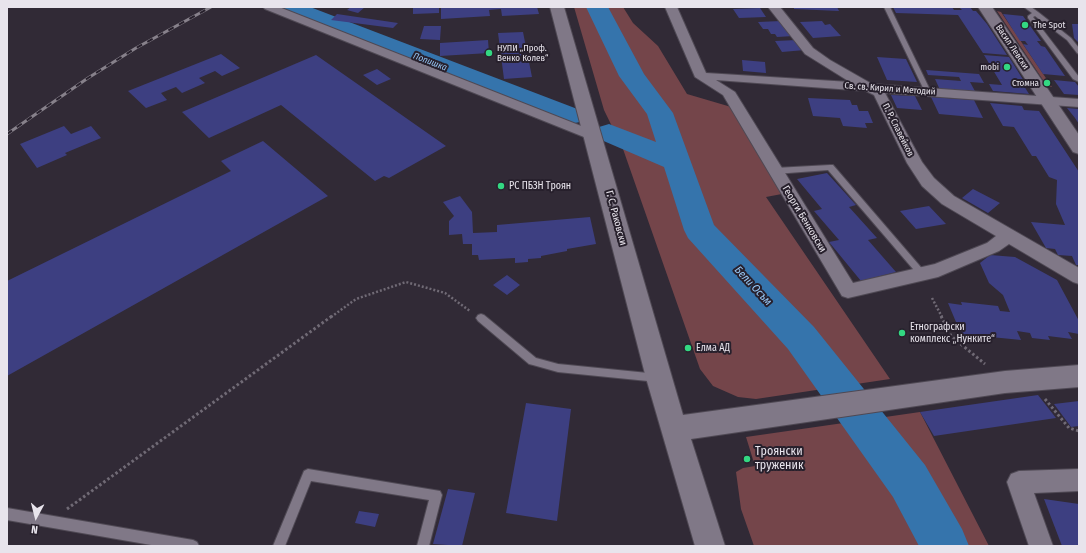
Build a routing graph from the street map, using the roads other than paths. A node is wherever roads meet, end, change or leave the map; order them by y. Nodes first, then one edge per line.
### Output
1 (268, 7) edge
2 (557, 7) edge
3 (671, 7) edge
4 (774, 7) edge
5 (887, 7) edge
6 (985, 7) edge
7 (1027, 7) edge
8 (1036, 14) junction
9 (1079, 52) edge
10 (701, 77) junction
11 (1079, 80) edge
12 (869, 87) junction
13 (928, 92) junction
14 (1048, 100) junction
15 (1079, 103) edge
16 (594, 136) junction
17 (1079, 148) edge
18 (775, 171) junction
19 (1008, 235) junction
20 (922, 274) junction
21 (1079, 277) edge
22 (481, 318) road end
23 (1079, 376) edge
24 (660, 378) junction
25 (675, 429) junction
26 (1079, 480) edge
27 (7, 514) edge
28 (193, 546) edge
29 (279, 546) edge
30 (423, 546) edge
31 (710, 546) edge
32 (1041, 546) edge

1 - 16 street
2 - 16 street, Г. С. Раковски
3 - 10 street
4 - 12 street, П. Р. Славейков
5 - 13 lane
6 - 14 street, Васил Левски
7 - 8 lane
8 - 9 lane
8 - 11 lane
10 - 12 street, Св. св. Кирил и Методий
10 - 18 street, Георги Бенковски
12 - 13 street, Св. св. Кирил и Методий
12 - 19 street, П. Р. Славейков
13 - 14 street, Св. св. Кирил и Методий
14 - 15 street, Св. св. Кирил и Методий
14 - 17 street, Васил Левски
16 - 24 street, Г. С. Раковски
18 - 20 lane
18 - 20 street, Георги Бенковски
19 - 20 street, Георги Бенковски
19 - 21 street, П. Р. Славейков
22 - 24 lane
23 - 25 street
24 - 25 street, Г. С. Раковски
25 - 31 street, Г. С. Раковски
26 - 32 street
27 - 28 lane
29 - 30 lane

